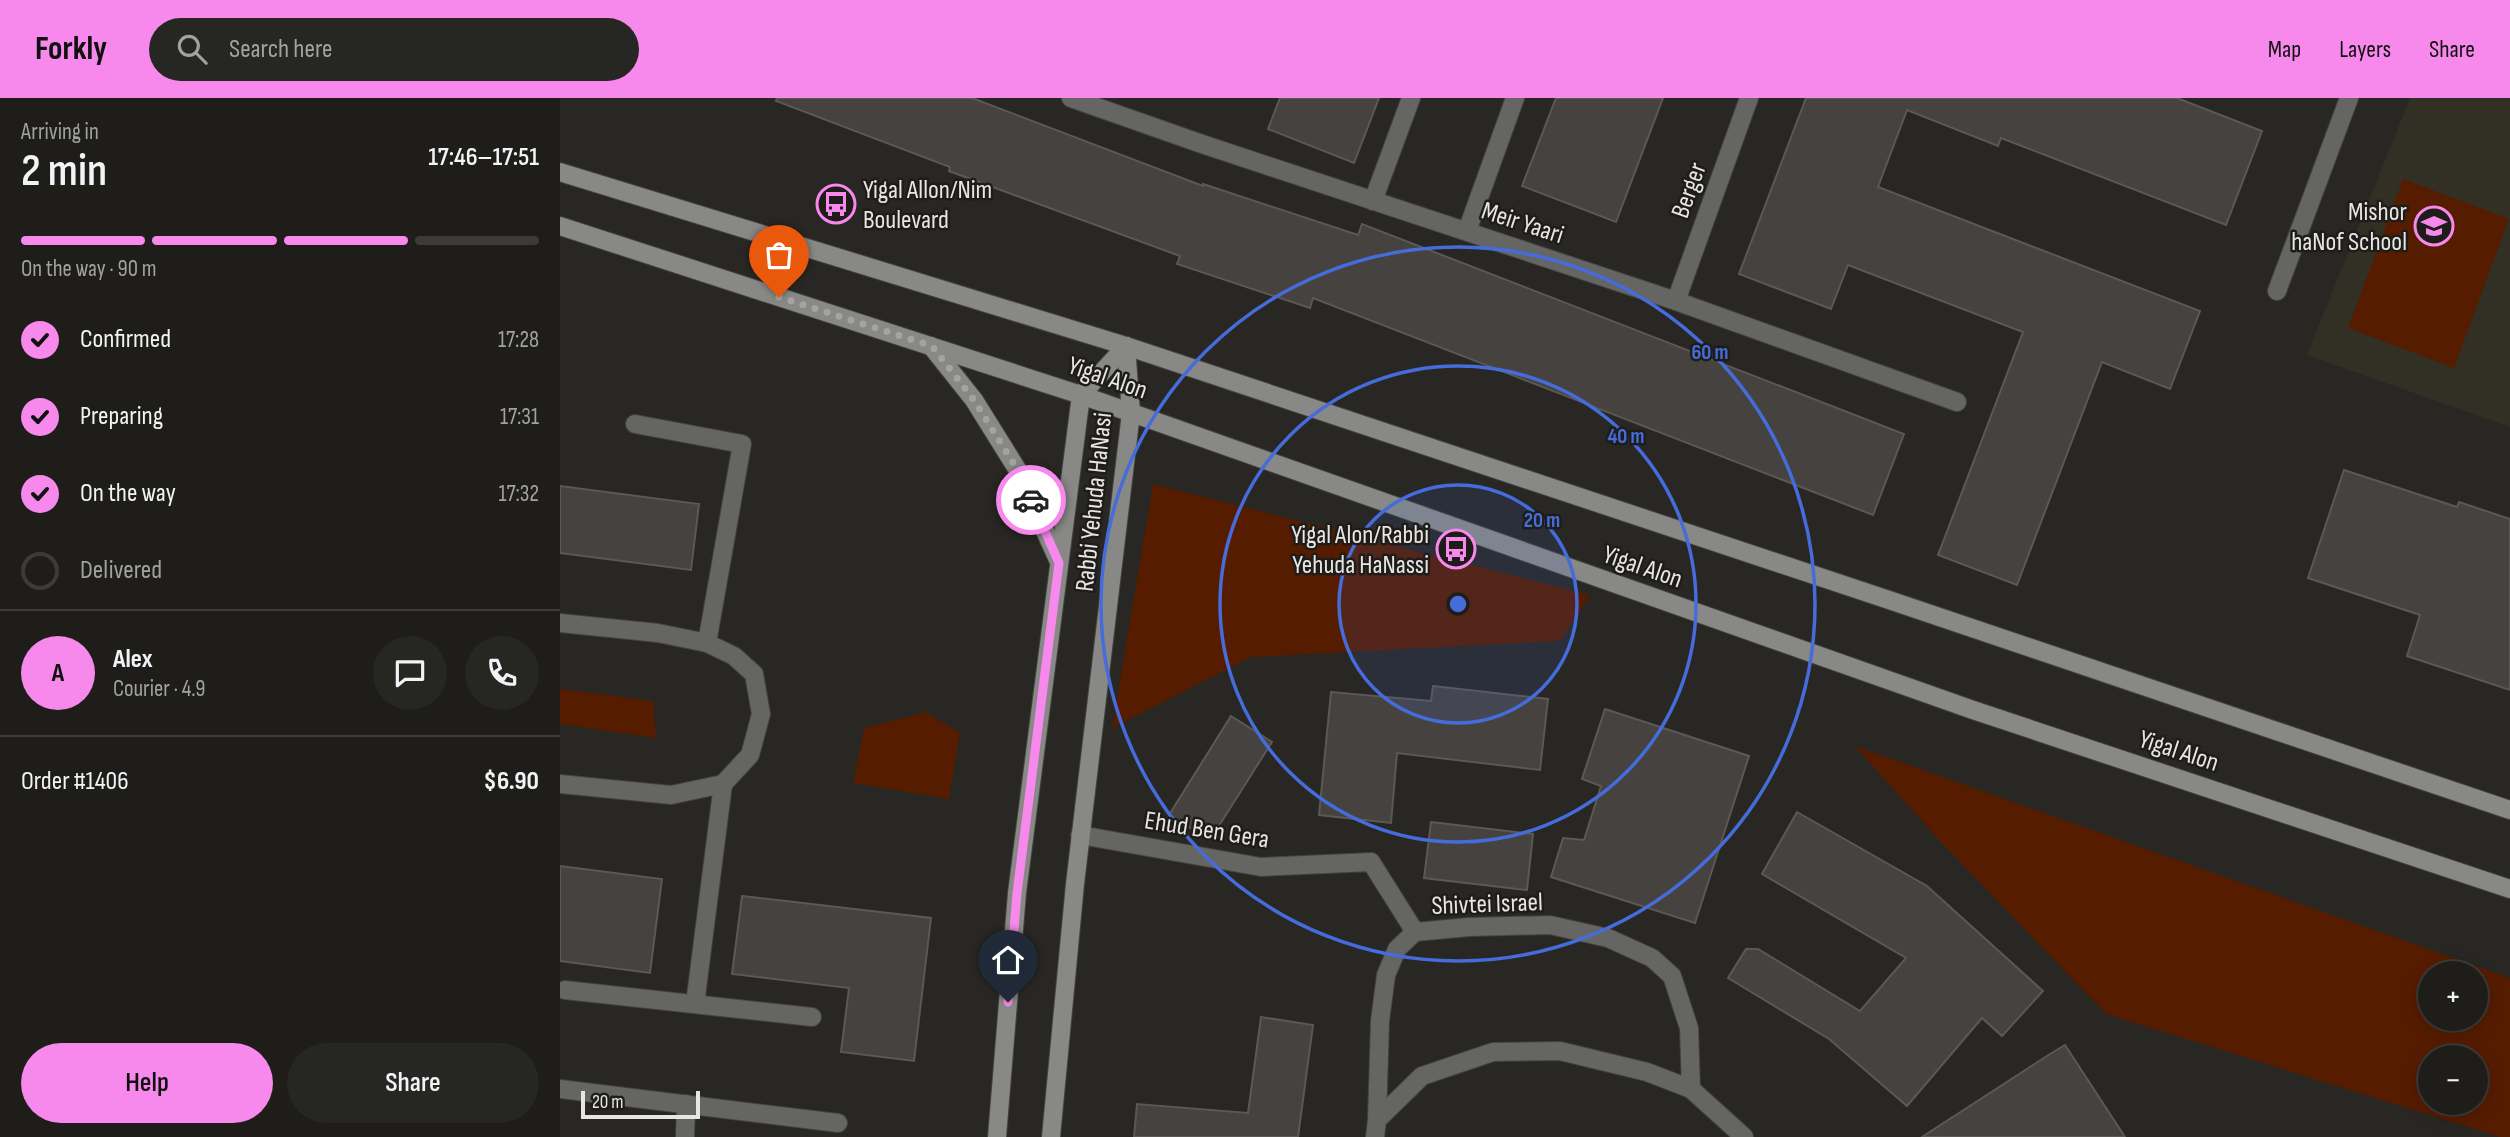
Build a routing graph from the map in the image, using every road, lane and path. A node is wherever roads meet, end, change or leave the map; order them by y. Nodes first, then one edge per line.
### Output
1 (1071, 98) edge
2 (1410, 98) edge
3 (1515, 98) edge
4 (1749, 98) edge
5 (2349, 98) edge
6 (560, 172) edge
7 (1373, 201) junction
8 (560, 226) edge
9 (1467, 231) junction
10 (2277, 291) dead end
11 (1676, 301) junction
12 (932, 346) junction
13 (1126, 346) junction
14 (1081, 395) junction
15 (1956, 402) dead end
16 (1131, 413) junction
17 (635, 424) dead end
18 (1059, 563) junction
19 (560, 623) edge
20 (707, 643) junction
21 (560, 784) edge
22 (723, 784) junction
23 (2510, 810) edge
24 (1080, 835) junction
25 (2510, 888) edge
26 (1415, 932) junction
27 (565, 989) dead end
28 (695, 1004) junction
29 (812, 1017) dead end
30 (560, 1089) edge
31 (1691, 1089) junction
32 (687, 1104) junction
33 (838, 1123) dead end
34 (1376, 1128) edge
35 (685, 1137) edge
36 (997, 1137) edge
37 (1051, 1137) edge
38 (1744, 1137) edge

1 - 7 street, Meir Yaari
2 - 7 street
3 - 9 street
4 - 11 street, Berger
5 - 10 street
6 - 13 main road, Yigal Alon
7 - 9 street, Meir Yaari
8 - 12 main road, Yigal Alon
9 - 11 street, Meir Yaari
11 - 15 street, Meir Yaari
12 - 14 main road, Yigal Alon
12 - 18 main road
13 - 14 main road, Rabbi Yehuda HaNasi
13 - 16 main road, Rabbi Yehuda HaNasi
13 - 23 main road, Yigal Alon
14 - 16 main road, Yigal Alon
14 - 18 main road, Rabbi Yehuda HaNasi
16 - 24 main road, Rabbi Yehuda HaNasi
16 - 25 main road, Yigal Alon
17 - 20 street
18 - 36 main road, Rabbi Yehuda HaNasi
19 - 20 street
20 - 22 street
21 - 22 street
22 - 28 street
24 - 26 street, Ehud Ben Gera
24 - 37 main road, Rabbi Yehuda HaNasi
26 - 31 street, Shivtei Israel
26 - 34 street, Shivtei Israel
27 - 28 street
28 - 29 street
30 - 32 street
31 - 34 street, Shivtei Israel
31 - 38 street, Shivtei Israel
32 - 33 street
32 - 35 street

